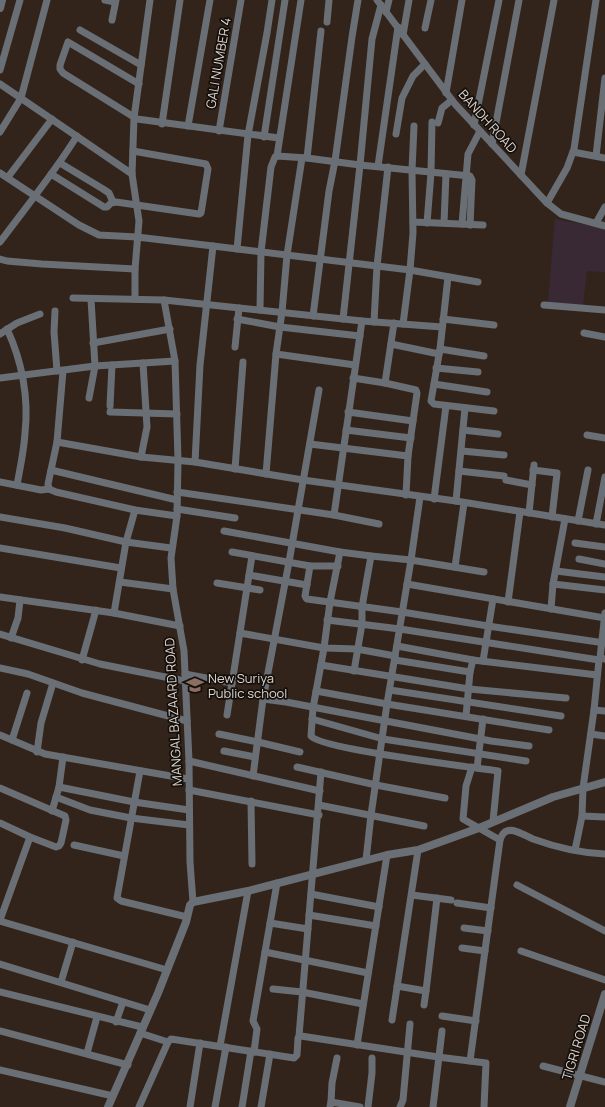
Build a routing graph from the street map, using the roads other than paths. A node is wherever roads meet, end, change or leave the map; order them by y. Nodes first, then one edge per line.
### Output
1 (2, 0) edge
2 (20, 0) edge
3 (47, 0) edge
4 (105, 0) edge
5 (150, 0) edge
6 (180, 0) edge
7 (210, 0) edge
8 (241, 0) edge
9 (272, 0) edge
10 (285, 0) edge
11 (300, 0) edge
12 (329, 0) edge
13 (358, 0) edge
14 (389, 0) edge
15 (409, 0) edge
16 (431, 0) edge
17 (462, 0) edge
18 (499, 0) edge
19 (519, 0) edge
20 (554, 0) edge
21 (596, 0) edge
22 (115, 1) edge
23 (379, 2) edge
24 (0, 8) edge
25 (386, 12) junction
26 (112, 20) dead end
27 (327, 22) dead end
28 (398, 28) junction
29 (425, 28) dead end
30 (80, 30) dead end
31 (321, 31) dead end
32 (403, 35) junction
33 (424, 64) junction
34 (141, 65) junction
35 (0, 70) edge
36 (605, 78) edge
37 (0, 84) edge
38 (139, 84) junction
39 (446, 93) junction
40 (388, 95) junction
41 (21, 98) junction
42 (402, 98) junction
43 (452, 100) junction
44 (134, 118) junction
45 (52, 119) junction
46 (162, 124) junction
47 (474, 125) junction
48 (188, 126) junction
49 (414, 126) dead end
50 (218, 131) junction
51 (480, 131) junction
52 (0, 132) edge
53 (396, 134) dead end
54 (248, 135) junction
55 (76, 136) junction
56 (264, 137) junction
57 (279, 138) junction
58 (492, 144) junction
59 (133, 151) junction
60 (573, 152) junction
61 (277, 156) junction
62 (596, 156) junction
63 (305, 158) junction
64 (605, 158) edge
65 (335, 161) junction
66 (60, 163) junction
67 (360, 165) junction
68 (378, 166) junction
69 (388, 167) junction
70 (412, 170) junction
71 (0, 172) edge
72 (430, 172) junction
73 (51, 174) junction
74 (132, 174) junction
75 (446, 174) junction
76 (521, 175) junction
77 (466, 176) junction
78 (8, 177) junction
79 (34, 195) junction
80 (113, 202) junction
81 (547, 203) junction
82 (137, 206) junction
83 (605, 207) edge
84 (413, 222) junction
85 (427, 223) junction
86 (444, 223) junction
87 (596, 223) junction
88 (466, 224) junction
89 (483, 225) dead end
90 (605, 226) edge
91 (137, 237) junction
92 (0, 242) edge
93 (213, 246) junction
94 (237, 249) junction
95 (261, 252) junction
96 (287, 255) junction
97 (0, 259) edge
98 (320, 259) junction
99 (350, 263) junction
100 (377, 266) junction
101 (135, 269) junction
102 (410, 270) junction
103 (448, 277) junction
104 (478, 282) dead end
105 (72, 298) dead end
106 (91, 299) junction
107 (135, 300) junction
108 (164, 300) junction
109 (206, 304) junction
110 (544, 305) dead end
111 (239, 308) junction
112 (260, 310) junction
113 (605, 310) edge
114 (55, 311) dead end
115 (282, 312) junction
116 (40, 314) dead end
117 (313, 316) junction
118 (237, 319) junction
119 (343, 319) junction
120 (444, 319) junction
121 (362, 321) junction
122 (374, 322) junction
123 (394, 323) junction
124 (403, 324) junction
125 (494, 325) dead end
126 (280, 327) junction
127 (442, 327) junction
128 (6, 329) junction
129 (170, 329) junction
130 (584, 333) dead end
131 (0, 334) edge
132 (360, 336) junction
133 (605, 336) edge
134 (93, 343) junction
135 (391, 344) junction
136 (235, 347) dead end
137 (439, 351) junction
138 (276, 354) junction
139 (484, 356) dead end
140 (175, 361) junction
141 (243, 362) dead end
142 (143, 363) junction
143 (112, 365) junction
144 (355, 365) junction
145 (95, 366) junction
146 (436, 368) junction
147 (60, 371) junction
148 (478, 372) dead end
149 (22, 374) junction
150 (0, 378) edge
151 (353, 378) junction
152 (385, 383) junction
153 (434, 384) junction
154 (319, 390) dead end
155 (487, 392) dead end
156 (89, 398) dead end
157 (446, 406) junction
158 (465, 408) junction
159 (494, 411) dead end
160 (348, 412) junction
161 (146, 414) junction
162 (177, 414) junction
163 (413, 421) junction
164 (346, 430) junction
165 (463, 430) junction
166 (498, 434) dead end
167 (587, 435) dead end
168 (411, 438) junction
169 (605, 438) edge
170 (56, 442) junction
171 (310, 444) junction
172 (343, 448) junction
173 (462, 451) junction
174 (504, 455) dead end
175 (408, 456) junction
176 (141, 457) junction
177 (178, 460) junction
178 (196, 462) junction
179 (235, 469) junction
180 (51, 470) junction
181 (588, 470) dead end
182 (459, 471) junction
183 (266, 474) junction
184 (605, 477) edge
185 (303, 480) junction
186 (0, 482) edge
187 (339, 484) junction
188 (17, 485) junction
189 (532, 485) junction
190 (49, 489) junction
191 (177, 492) junction
192 (406, 495) junction
193 (420, 497) junction
194 (434, 499) junction
195 (177, 500) junction
196 (456, 501) junction
197 (464, 503) junction
198 (135, 510) junction
199 (298, 510) junction
200 (177, 512) junction
201 (520, 512) junction
202 (529, 513) junction
203 (334, 515) junction
204 (0, 517) edge
205 (552, 517) junction
206 (235, 518) dead end
207 (565, 520) junction
208 (578, 521) junction
209 (379, 524) dead end
210 (596, 524) junction
211 (605, 525) edge
212 (224, 531) dead end
213 (126, 542) junction
214 (293, 542) junction
215 (575, 543) dead end
216 (605, 547) edge
217 (0, 548) edge
218 (171, 548) junction
219 (232, 552) dead end
220 (340, 552) junction
221 (252, 556) junction
222 (371, 556) junction
223 (579, 559) dead end
224 (411, 560) junction
225 (289, 562) junction
226 (605, 564) edge
227 (310, 566) junction
228 (338, 566) junction
229 (455, 567) junction
230 (122, 568) junction
231 (556, 571) junction
232 (484, 572) dead end
233 (249, 575) junction
234 (605, 577) edge
235 (120, 582) junction
236 (285, 582) junction
237 (216, 583) dead end
238 (407, 584) junction
239 (553, 584) junction
240 (307, 585) junction
241 (247, 587) junction
242 (173, 590) junction
243 (260, 590) dead end
244 (605, 590) edge
245 (0, 597) edge
246 (493, 599) junction
247 (20, 600) junction
248 (330, 602) junction
249 (508, 602) junction
250 (362, 606) junction
251 (551, 609) junction
252 (96, 610) junction
253 (402, 612) junction
254 (114, 613) junction
255 (605, 616) edge
256 (327, 620) junction
257 (362, 624) junction
258 (180, 626) junction
259 (488, 626) junction
260 (400, 629) junction
261 (240, 633) junction
262 (0, 634) edge
263 (11, 638) junction
264 (275, 639) junction
265 (485, 643) junction
266 (603, 643) edge
267 (397, 646) junction
268 (324, 648) junction
269 (357, 649) junction
270 (395, 658) junction
271 (601, 659) edge
272 (82, 660) junction
273 (473, 660) junction
274 (483, 661) junction
275 (321, 665) junction
276 (0, 668) edge
277 (354, 671) junction
278 (470, 672) junction
279 (597, 675) junction
280 (185, 678) junction
281 (392, 678) junction
282 (53, 683) junction
283 (232, 683) junction
284 (468, 689) junction
285 (390, 690) junction
286 (316, 691) junction
287 (27, 693) dead end
288 (566, 698) dead end
289 (263, 699) junction
290 (467, 702) junction
291 (387, 704) junction
292 (313, 708) junction
293 (594, 710) junction
294 (605, 711) edge
295 (227, 715) dead end
296 (466, 716) junction
297 (561, 716) dead end
298 (483, 719) junction
299 (312, 720) junction
300 (187, 721) junction
301 (386, 721) junction
302 (549, 730) dead end
303 (219, 734) dead end
304 (591, 734) junction
305 (0, 735) edge
306 (605, 736) edge
307 (383, 739) junction
308 (480, 739) junction
309 (12, 740) junction
310 (258, 742) junction
311 (529, 746) dead end
312 (224, 751) dead end
313 (37, 752) junction
314 (300, 752) dead end
315 (381, 754) junction
316 (479, 754) junction
317 (255, 757) junction
318 (63, 758) junction
319 (189, 761) junction
320 (526, 761) dead end
321 (297, 767) dead end
322 (475, 767) junction
323 (140, 770) junction
324 (321, 772) junction
325 (253, 776) junction
326 (188, 779) junction
327 (605, 782) edge
328 (376, 785) junction
329 (59, 787) junction
330 (0, 788) edge
331 (583, 788) junction
332 (189, 790) junction
333 (320, 791) junction
334 (56, 798) junction
335 (445, 798) dead end
336 (251, 801) junction
337 (134, 802) junction
338 (319, 805) junction
339 (189, 810) junction
340 (52, 811) junction
341 (319, 815) junction
342 (371, 815) junction
343 (582, 816) junction
344 (131, 818) junction
345 (605, 818) edge
346 (493, 821) junction
347 (0, 823) edge
348 (189, 824) junction
349 (424, 826) dead end
350 (479, 828) junction
351 (30, 837) junction
352 (500, 840) junction
353 (74, 845) dead end
354 (418, 850) junction
355 (575, 850) junction
356 (605, 854) edge
357 (387, 855) junction
358 (124, 856) junction
359 (366, 860) junction
360 (252, 864) dead end
361 (314, 874) junction
362 (277, 883) junction
363 (517, 886) dead end
364 (248, 891) junction
365 (311, 894) junction
366 (412, 894) junction
367 (437, 898) junction
368 (193, 902) junction
369 (379, 907) junction
370 (491, 908) junction
371 (309, 915) junction
372 (187, 917) junction
373 (0, 920) edge
374 (270, 923) junction
375 (376, 926) junction
376 (464, 928) dead end
377 (308, 929) junction
378 (488, 931) junction
379 (605, 931) edge
380 (73, 942) junction
381 (462, 948) dead end
382 (485, 951) junction
383 (521, 951) dead end
384 (265, 952) junction
385 (305, 960) junction
386 (0, 964) edge
387 (167, 970) junction
388 (368, 973) junction
389 (605, 980) edge
390 (61, 982) junction
391 (397, 986) junction
392 (273, 989) dead end
393 (426, 991) junction
394 (0, 992) edge
395 (302, 992) junction
396 (605, 994) edge
397 (123, 1002) junction
398 (363, 1004) junction
399 (424, 1005) dead end
400 (150, 1010) junction
401 (442, 1016) dead end
402 (97, 1017) junction
403 (392, 1020) dead end
404 (476, 1021) junction
405 (116, 1022) junction
406 (410, 1024) dead end
407 (141, 1030) junction
408 (0, 1031) edge
409 (442, 1031) dead end
410 (299, 1036) junction
411 (168, 1042) junction
412 (200, 1043) junction
413 (357, 1045) junction
414 (223, 1047) junction
415 (253, 1052) junction
416 (87, 1053) junction
417 (407, 1053) junction
418 (270, 1054) junction
419 (438, 1057) junction
420 (337, 1058) dead end
421 (372, 1058) dead end
422 (470, 1061) junction
423 (128, 1064) junction
424 (543, 1066) dead end
425 (0, 1070) edge
426 (580, 1075) junction
427 (605, 1082) edge
428 (113, 1096) junction
429 (330, 1105) edge
430 (108, 1107) edge
431 (139, 1107) edge
432 (190, 1107) edge
433 (215, 1107) edge
434 (242, 1107) edge
435 (261, 1107) edge
436 (360, 1107) edge
437 (368, 1107) edge
438 (400, 1107) edge
439 (433, 1107) edge
440 (484, 1107) edge
441 (570, 1107) edge

1 - 24 street
2 - 35 street
3 - 41 street
4 - 22 street
5 - 34 street
6 - 46 street
7 - 48 street
8 - 50 street, GALI NUMBER 4
9 - 54 street
10 - 56 street
11 - 57 street
12 - 27 street
13 - 65 street
14 - 25 street
15 - 32 street
16 - 29 street
17 - 39 street
18 - 47 street
19 - 58 street
20 - 76 street
21 - 60 street
22 - 26 street
23 - 25 street, BANDH ROAD
23 - 67 street
25 - 28 street, BANDH ROAD
28 - 32 street, BANDH ROAD
28 - 40 street
30 - 34 street
31 - 63 street
32 - 33 street, BANDH ROAD
33 - 39 street, BANDH ROAD
33 - 42 street
34 - 38 street
36 - 62 street
37 - 41 street
38 - 44 street
38 - 44 street
39 - 43 street, BANDH ROAD
40 - 42 street
40 - 68 street
41 - 45 street
41 - 52 street
42 - 53 street
43 - 47 street, BANDH ROAD
43 - 72 street
44 - 46 street
44 - 59 street
45 - 55 street
45 - 78 street
46 - 48 street
47 - 51 street, BANDH ROAD
48 - 50 street
49 - 70 street
50 - 54 street
51 - 58 street, BANDH ROAD
51 - 77 street
54 - 56 street
54 - 94 street
55 - 66 street
55 - 74 street
56 - 57 street
57 - 61 street
58 - 76 street, BANDH ROAD
59 - 74 street
59 - 82 street
60 - 62 street
60 - 81 street
61 - 63 street
61 - 95 street
62 - 64 street
63 - 65 street
63 - 96 street
65 - 67 street
65 - 98 street
66 - 73 street
66 - 80 street
67 - 68 street
67 - 99 street
68 - 69 street
69 - 70 street
69 - 100 street
70 - 72 street
70 - 84 street
71 - 78 street
72 - 75 street
72 - 85 street
73 - 79 street
73 - 80 street
74 - 82 street
75 - 77 street
75 - 86 street
76 - 81 street, BANDH ROAD
77 - 88 street
78 - 79 street
79 - 91 street
79 - 92 street
80 - 82 street
81 - 87 street, BANDH ROAD
82 - 91 street
83 - 87 street
84 - 85 street
84 - 102 street
85 - 86 street
86 - 88 street
87 - 90 street, BANDH ROAD
88 - 89 street
91 - 93 street
91 - 101 street
93 - 94 street
93 - 109 street
94 - 95 street
95 - 96 street
95 - 112 street
96 - 98 street
96 - 115 street
97 - 101 street
98 - 99 street
98 - 117 street
99 - 100 street
99 - 119 street
100 - 102 street
100 - 122 street
101 - 107 street
102 - 103 street
102 - 124 street
103 - 104 street
103 - 120 street
105 - 106 street
106 - 107 street
106 - 134 street
107 - 108 street
108 - 109 street
108 - 129 street, MANGAL BAZAARD ROAD
109 - 111 street
109 - 178 street
110 - 113 street
111 - 112 street
111 - 118 street
112 - 115 street
114 - 147 street
115 - 117 street
115 - 126 street
116 - 128 street
117 - 119 street
118 - 126 street
118 - 136 street
119 - 121 street
120 - 125 street
120 - 127 street
121 - 122 street
121 - 132 street
122 - 123 street
123 - 124 street
123 - 135 street
124 - 127 street
126 - 132 street
126 - 138 street
127 - 137 street
128 - 131 street
128 - 149 street
129 - 134 street
129 - 140 street, MANGAL BAZAARD ROAD
130 - 133 street
132 - 144 street
134 - 145 street
135 - 137 street
135 - 152 street
137 - 139 street
137 - 146 street
138 - 144 street
138 - 183 street
140 - 142 street
140 - 162 street, MANGAL BAZAARD ROAD
141 - 179 street
142 - 143 street
142 - 161 street
143 - 145 street
143 - 161 street
144 - 151 street
145 - 147 street
145 - 156 street
146 - 148 street
146 - 153 street
147 - 149 street
147 - 170 street
149 - 150 street
149 - 188 street
151 - 152 street
151 - 160 street
152 - 163 street
153 - 155 street
153 - 157 street
154 - 171 street
157 - 158 street
157 - 194 street
158 - 159 street
158 - 165 street
160 - 163 street
160 - 164 street
161 - 162 street
161 - 176 street
162 - 177 street, MANGAL BAZAARD ROAD
163 - 168 street
164 - 168 street
164 - 172 street
165 - 166 street
165 - 173 street
167 - 169 street
168 - 175 street
170 - 176 street
170 - 180 street
171 - 172 street
171 - 185 street
172 - 175 street
172 - 187 street
173 - 174 street
173 - 182 street
175 - 192 street
176 - 177 street
177 - 178 street
177 - 191 street, MANGAL BAZAARD ROAD
178 - 179 street
179 - 183 street
180 - 190 street
180 - 195 street
181 - 208 street
182 - 189 street
182 - 196 street
183 - 185 street
184 - 210 street
185 - 187 street
185 - 199 street
186 - 188 street
187 - 192 street
187 - 203 street
188 - 190 street
189 - 202 street
189 - 205 street
190 - 198 street
191 - 195 street, MANGAL BAZAARD ROAD
191 - 199 street
192 - 193 street
193 - 194 street
193 - 224 street
194 - 196 street
195 - 200 street, MANGAL BAZAARD ROAD
196 - 197 street
197 - 201 street
197 - 229 street
198 - 200 street
198 - 213 street
199 - 203 street
199 - 214 street
200 - 206 street
200 - 218 street, MANGAL BAZAARD ROAD
201 - 202 street
201 - 249 street
202 - 205 street
203 - 209 street
204 - 213 street
205 - 207 street
207 - 208 street
207 - 231 street
208 - 210 street
210 - 211 street
212 - 214 street
213 - 218 street
213 - 230 street
214 - 220 street
214 - 225 street
215 - 216 street
217 - 230 street
218 - 242 street, MANGAL BAZAARD ROAD
219 - 221 street
220 - 222 street
220 - 228 street
221 - 225 street
221 - 233 street
222 - 224 street
222 - 250 street
223 - 226 street
224 - 229 street
224 - 238 street
225 - 227 street
225 - 236 street
227 - 228 street
227 - 240 street
228 - 248 street
229 - 232 street
230 - 235 street
231 - 234 street
231 - 239 street
233 - 236 street
233 - 241 street
235 - 242 street
235 - 254 street
236 - 240 street
236 - 264 street
237 - 241 street
238 - 246 street
238 - 253 street
239 - 244 street
239 - 251 street
240 - 248 street
241 - 243 street
241 - 261 street
242 - 258 street, MANGAL BAZAARD ROAD
245 - 247 street
246 - 249 street
246 - 259 street
247 - 252 street
247 - 263 street
248 - 250 street
248 - 256 street
249 - 251 street
250 - 253 street
250 - 257 street
251 - 255 street
252 - 254 street
252 - 272 street
253 - 259 street
253 - 260 street
254 - 258 street
255 - 266 street
256 - 257 street
256 - 268 street
257 - 260 street
257 - 269 street
258 - 280 street, MANGAL BAZAARD ROAD
259 - 265 street
259 - 266 street
260 - 265 street
260 - 267 street
261 - 264 street
261 - 283 street
262 - 263 street
263 - 272 street
264 - 268 street
264 - 289 street
265 - 271 street
265 - 274 street
266 - 271 street
267 - 270 street
267 - 273 street
268 - 269 street
268 - 275 street
269 - 270 street
269 - 277 street
270 - 278 street
270 - 281 street
271 - 279 street
272 - 280 street
273 - 274 street
273 - 278 street
274 - 279 street
275 - 277 street
275 - 286 street
276 - 282 street
277 - 281 street
278 - 284 street
279 - 293 street
280 - 283 street
280 - 300 street, MANGAL BAZAARD ROAD
281 - 284 street
281 - 285 street
282 - 300 street
282 - 313 street
283 - 295 street
284 - 288 street
284 - 290 street
285 - 290 street
285 - 291 street
286 - 291 street
286 - 292 street
287 - 309 street
289 - 292 street
289 - 310 street
290 - 296 street
290 - 297 street
291 - 296 street
291 - 301 street
292 - 299 street
292 - 301 street
293 - 294 street
293 - 304 street
296 - 298 street
298 - 302 street
298 - 308 street
299 - 307 street
299 - 315 street
300 - 319 street, MANGAL BAZAARD ROAD
301 - 307 street
301 - 308 street
303 - 310 street
304 - 306 street
304 - 331 street
305 - 309 street
307 - 315 street
307 - 316 street
308 - 311 street
308 - 316 street
309 - 313 street
310 - 314 street
310 - 317 street
312 - 317 street
313 - 318 street
315 - 322 street
315 - 328 street
316 - 320 street
316 - 322 street
317 - 325 street
318 - 323 street
318 - 329 street
319 - 325 street
319 - 326 street, MANGAL BAZAARD ROAD
321 - 324 street
322 - 346 street
322 - 350 street
323 - 326 street
323 - 337 street
324 - 328 street
324 - 333 street
325 - 333 street
326 - 332 street, MANGAL BAZAARD ROAD
327 - 331 street
328 - 335 street
328 - 342 street
329 - 334 street
329 - 337 street
330 - 340 street
331 - 343 street
331 - 346 street
332 - 336 street
332 - 339 street, MANGAL BAZAARD ROAD
333 - 338 street
334 - 340 street
334 - 344 street
336 - 341 street
336 - 360 street
337 - 339 street
337 - 344 street
338 - 341 street
338 - 342 street
339 - 348 street, MANGAL BAZAARD ROAD
340 - 351 street
341 - 361 street
342 - 349 street
342 - 359 street
343 - 345 street
343 - 355 street
344 - 348 street
344 - 358 street
346 - 350 street
347 - 351 street
348 - 368 street, MANGAL BAZAARD ROAD
350 - 352 street
350 - 354 street
351 - 373 street
352 - 355 street
352 - 370 street
353 - 358 street
354 - 357 street
354 - 366 street
355 - 356 street
357 - 359 street
357 - 369 street
358 - 372 street
359 - 361 street
361 - 362 street
361 - 365 street
362 - 364 street
362 - 374 street
363 - 379 street
364 - 368 street
364 - 414 street
365 - 369 street
365 - 371 street
366 - 367 street
366 - 391 street
367 - 370 street
367 - 393 street
368 - 372 street, MANGAL BAZAARD ROAD
369 - 375 street
370 - 378 street
371 - 375 street
371 - 377 street
372 - 387 street, MANGAL BAZAARD ROAD
373 - 380 street
374 - 377 street
374 - 384 street
375 - 388 street
376 - 378 street
377 - 385 street
378 - 382 street
380 - 387 street
380 - 390 street
381 - 382 street
382 - 404 street
383 - 389 street
384 - 385 street
384 - 415 street
385 - 388 street
385 - 395 street
386 - 390 street
387 - 400 street, MANGAL BAZAARD ROAD
388 - 398 street
390 - 397 street
391 - 393 street
391 - 403 street
392 - 395 street
393 - 399 street
394 - 402 street
395 - 398 street
395 - 410 street
396 - 426 street, TIGRI ROAD
397 - 400 street
397 - 405 street
398 - 413 street
400 - 407 street, MANGAL BAZAARD ROAD
401 - 404 street
402 - 405 street
402 - 416 street
404 - 422 street
405 - 407 street
406 - 417 street
407 - 411 street
407 - 423 street, MANGAL BAZAARD ROAD
408 - 416 street
409 - 419 street
410 - 413 street
410 - 418 street
411 - 412 street
411 - 431 street
412 - 414 street
412 - 432 street
413 - 417 street
414 - 415 street
414 - 433 street
415 - 418 street
415 - 434 street
416 - 423 street
417 - 419 street
417 - 438 street
418 - 435 street
419 - 422 street
419 - 439 street
420 - 429 street
421 - 437 street
422 - 440 street
423 - 428 street, MANGAL BAZAARD ROAD
424 - 426 street
425 - 428 street
426 - 427 street
426 - 441 street, TIGRI ROAD
428 - 430 street, MANGAL BAZAARD ROAD
429 - 436 street

